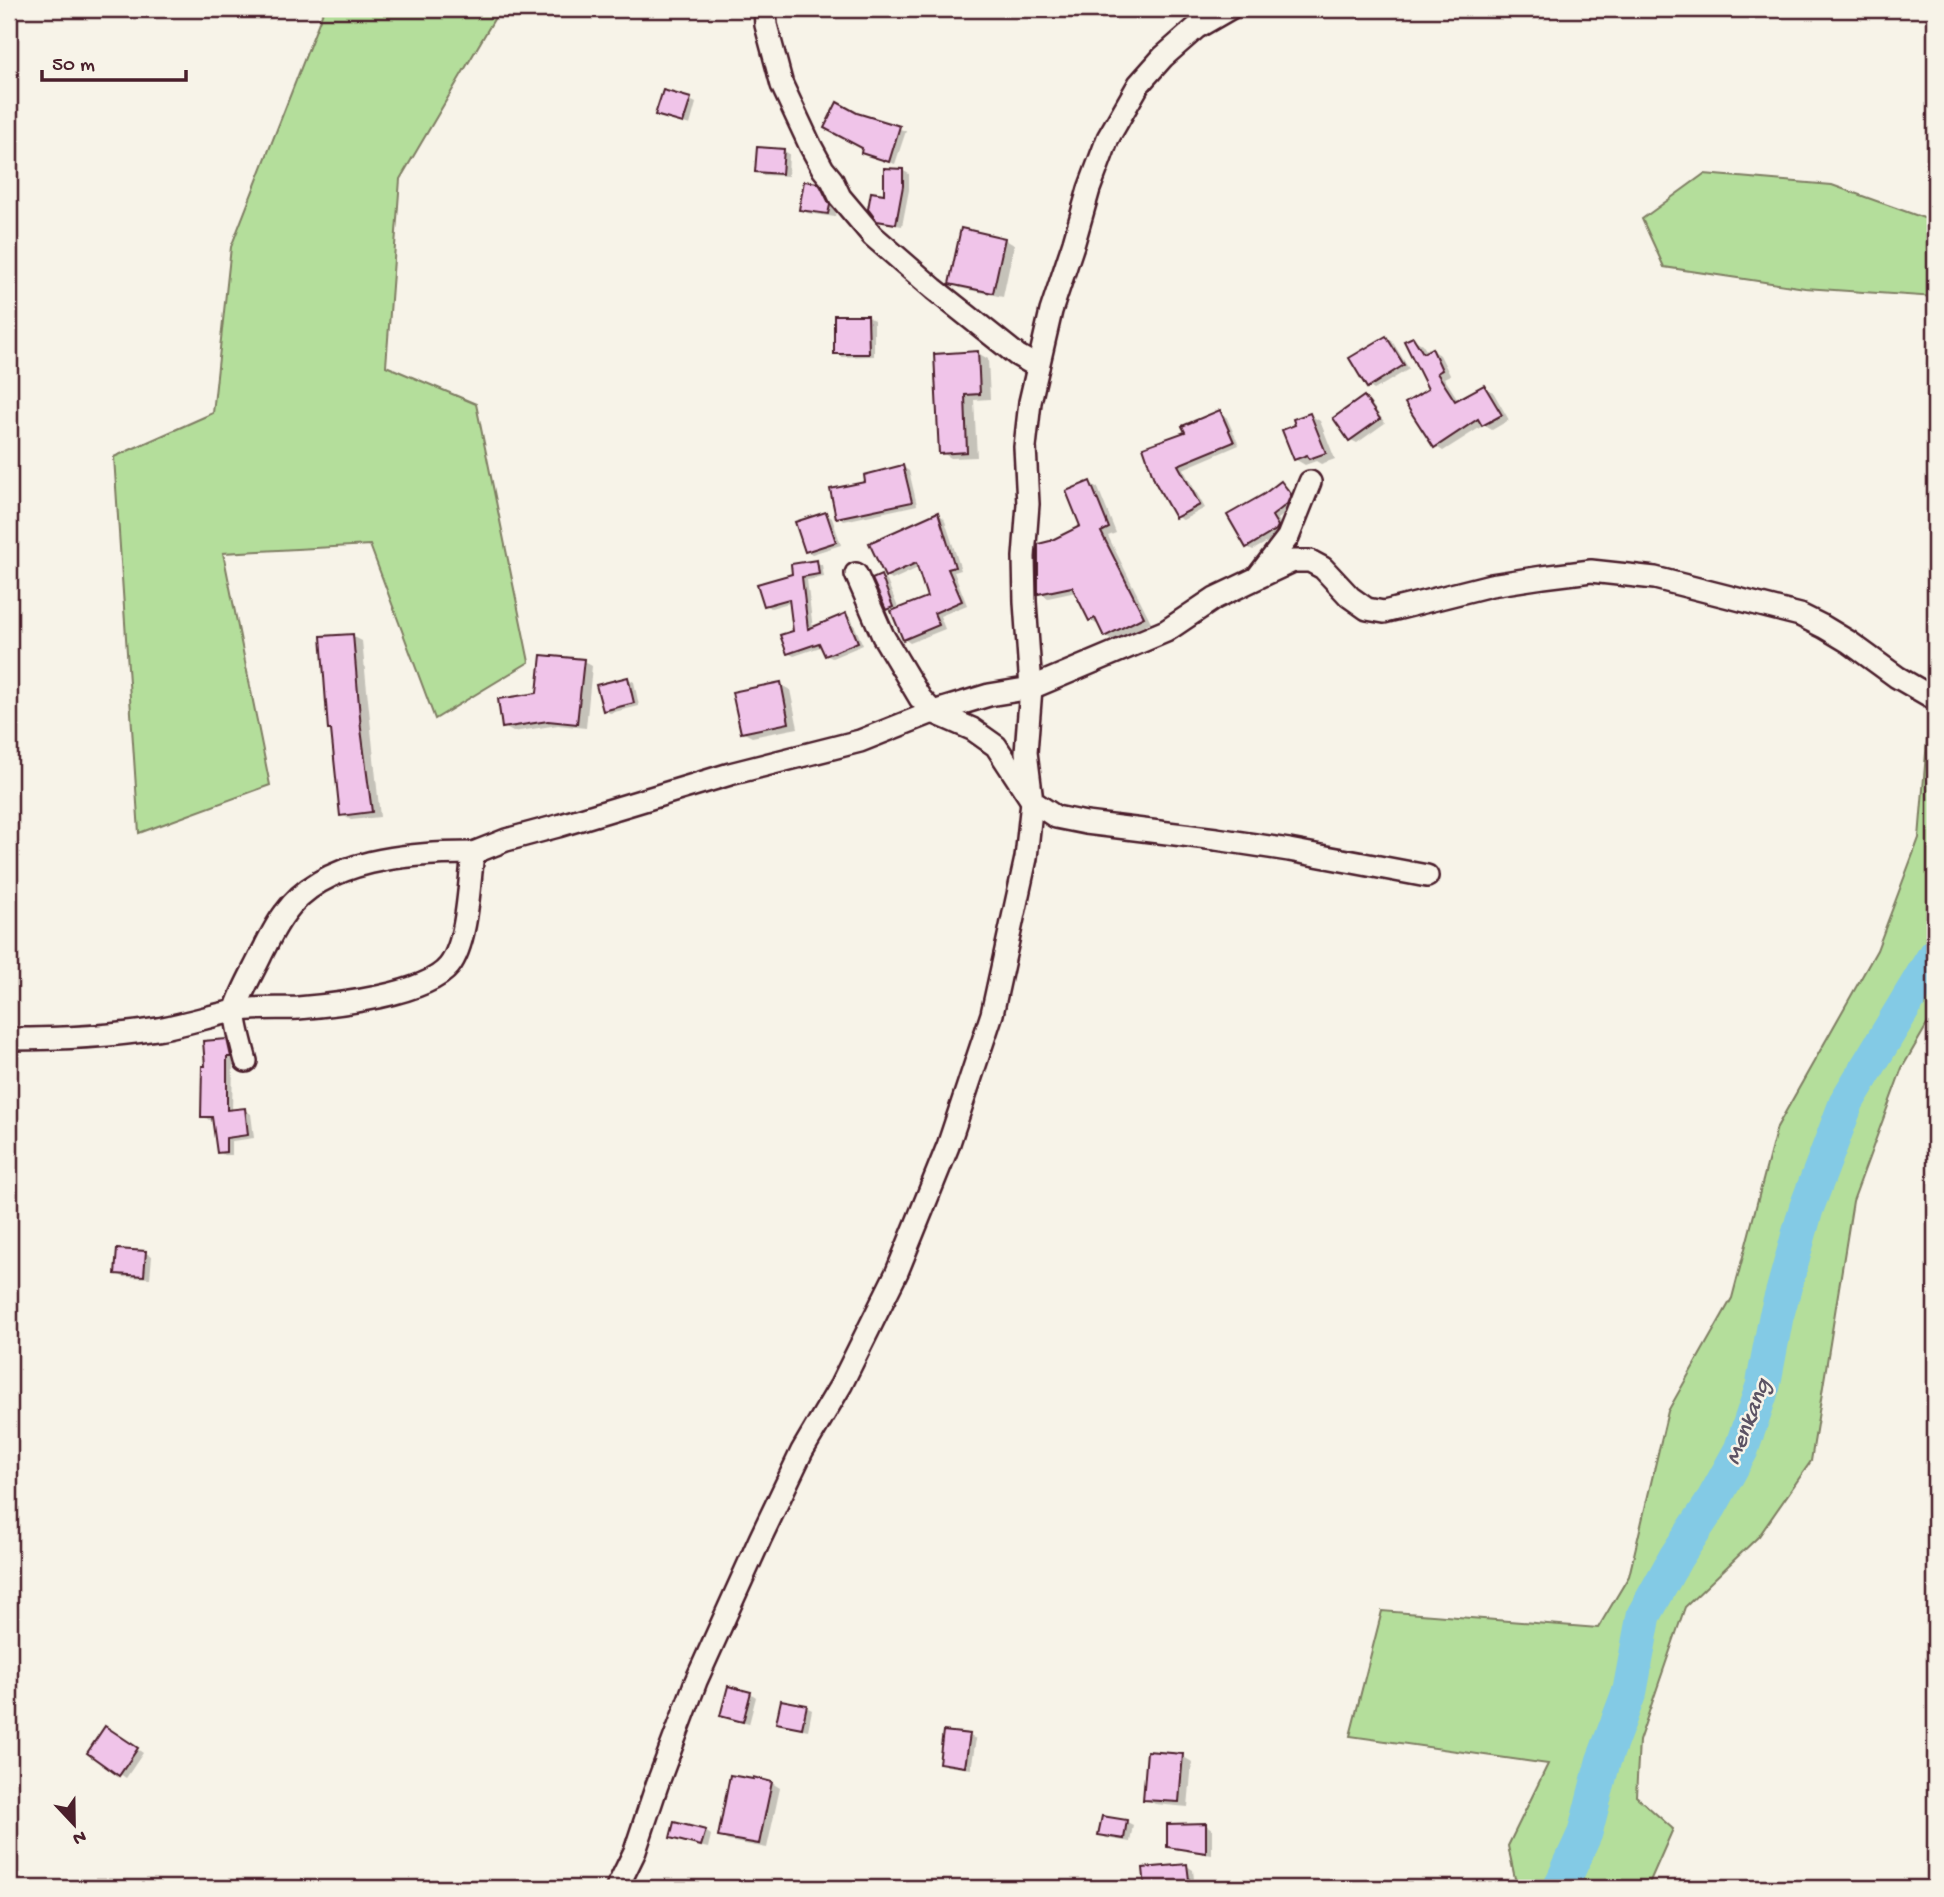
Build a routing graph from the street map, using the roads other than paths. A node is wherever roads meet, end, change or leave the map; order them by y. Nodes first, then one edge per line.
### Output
1 (765, 9) edge
2 (1228, 9) edge
3 (1038, 367) junction
4 (1310, 482) dead end
5 (856, 574) dead end
6 (1258, 577) junction
7 (1031, 688) junction
8 (1935, 699) edge
9 (933, 712) junction
10 (1031, 801) junction
11 (473, 853) junction
12 (1427, 876) dead end
13 (236, 1011) junction
14 (9, 1039) edge
15 (246, 1061) dead end
16 (617, 1888) edge

1 - 3 street
2 - 3 street
3 - 7 street
4 - 6 street
5 - 9 street
6 - 7 street
6 - 8 street
7 - 9 street
7 - 10 street
9 - 10 street
9 - 11 street
10 - 12 street
10 - 16 street
11 - 13 street
11 - 13 street
13 - 14 street
13 - 15 street

